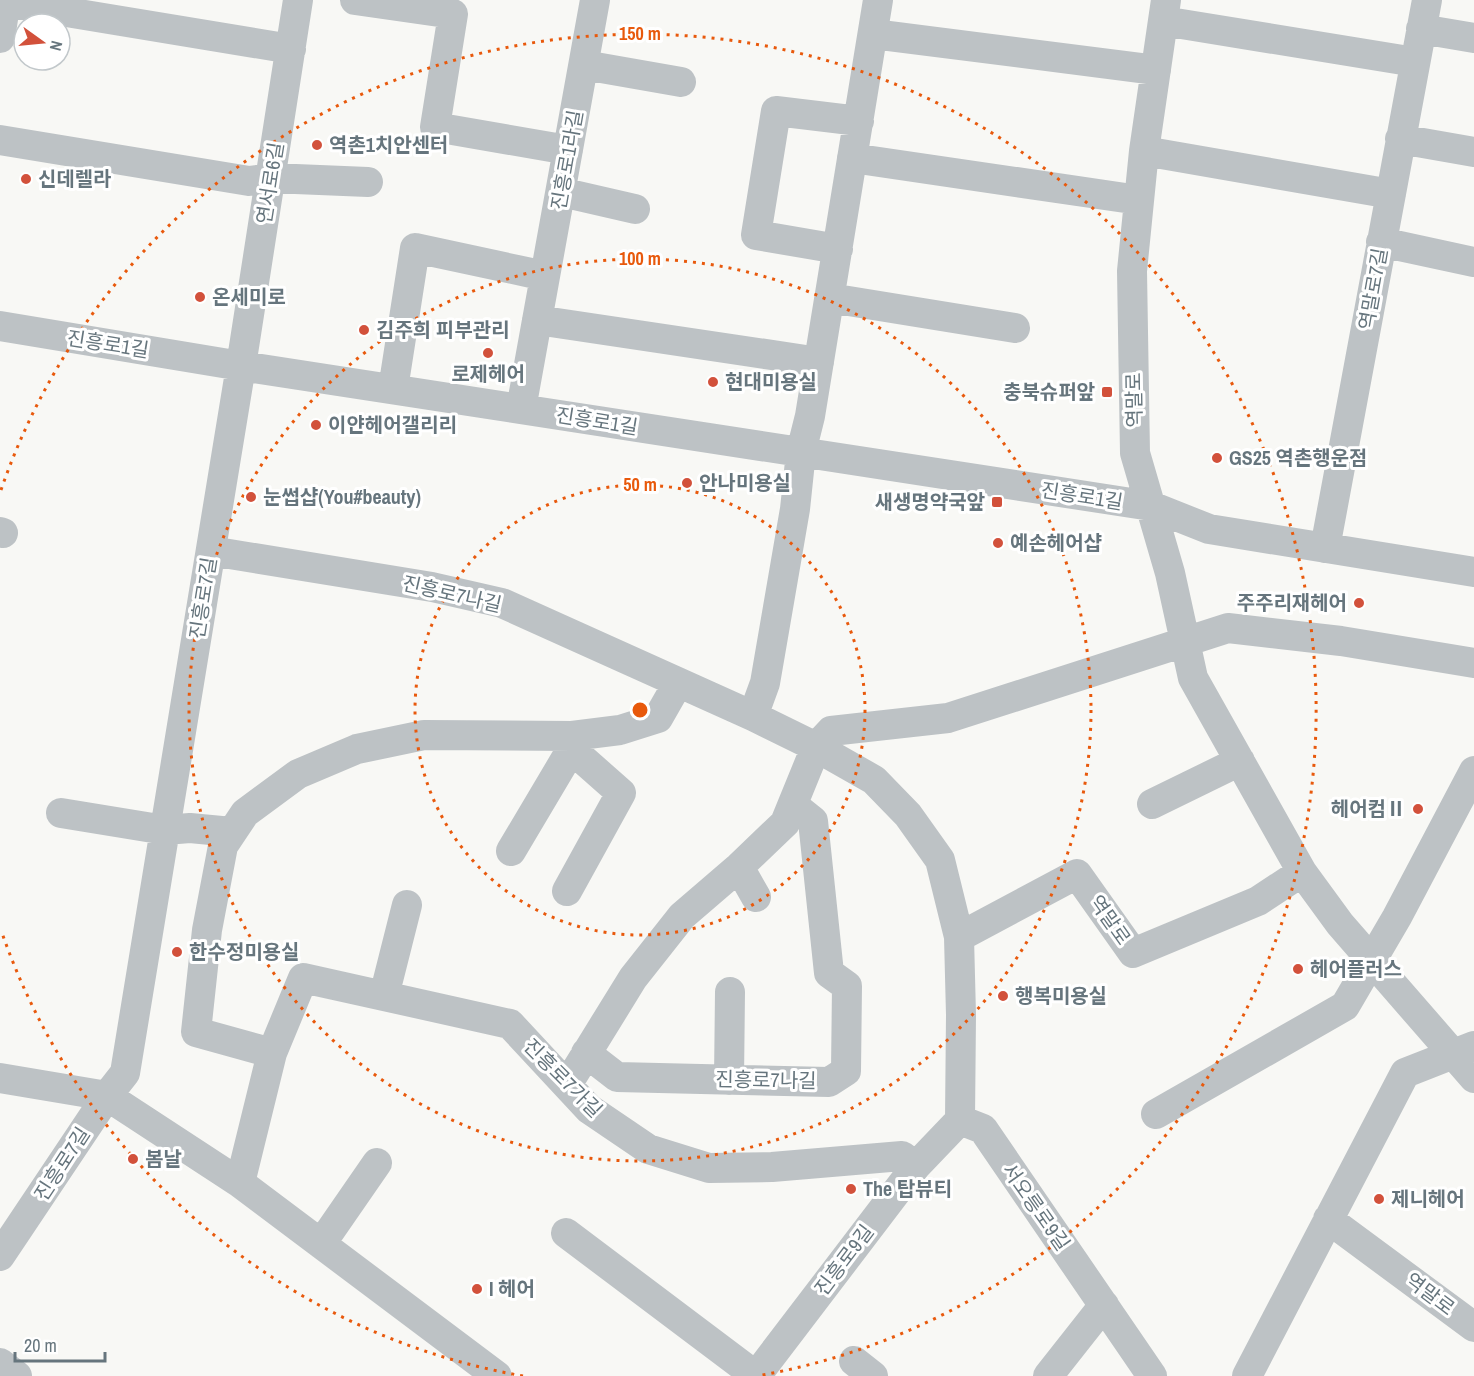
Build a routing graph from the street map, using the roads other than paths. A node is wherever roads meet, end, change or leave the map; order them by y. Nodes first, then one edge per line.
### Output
1 (298, 0) edge
2 (355, 0) edge
3 (595, 0) edge
4 (873, 0) edge
5 (878, 0) edge
6 (1426, 0) edge
7 (6, 1) edge
8 (1164, 11) edge
9 (1421, 29) junction
10 (873, 34) junction
11 (0, 38) edge
12 (1474, 38) edge
13 (291, 49) junction
14 (1415, 62) junction
15 (584, 64) junction
16 (1156, 70) junction
17 (681, 82) dead end
18 (859, 121) junction
19 (1400, 139) junction
20 (0, 141) edge
21 (568, 150) junction
22 (1144, 151) junction
23 (1474, 152) edge
24 (852, 158) junction
25 (271, 178) junction
26 (368, 182) dead end
27 (561, 192) junction
28 (1390, 194) junction
29 (1139, 200) junction
30 (635, 209) dead end
31 (1381, 242) junction
32 (838, 249) junction
33 (1474, 262) edge
34 (545, 276) junction
35 (830, 298) junction
36 (537, 320) junction
37 (0, 326) edge
38 (1015, 328) dead end
39 (819, 362) junction
40 (242, 366) junction
41 (393, 389) junction
42 (521, 409) junction
43 (801, 452) junction
44 (1150, 506) junction
45 (1325, 549) junction
46 (211, 551) junction
47 (1474, 572) edge
48 (1185, 643) junction
49 (1474, 663) edge
50 (678, 683) junction
51 (753, 716) junction
52 (572, 736) junction
53 (816, 747) junction
54 (1240, 761) junction
55 (1474, 771) edge
56 (1152, 804) dead end
57 (793, 805) junction
58 (62, 813) dead end
59 (165, 830) junction
60 (232, 832) junction
61 (511, 851) dead end
62 (739, 867) junction
63 (1302, 872) junction
64 (567, 891) dead end
65 (756, 897) dead end
66 (407, 905) dead end
67 (958, 937) junction
68 (1372, 961) junction
69 (729, 992) dead end
70 (384, 996) junction
71 (1463, 1049) edge
72 (272, 1053) junction
73 (586, 1053) junction
74 (0, 1078) edge
75 (1474, 1078) edge
76 (729, 1080) junction
77 (567, 1085) junction
78 (107, 1096) junction
79 (1156, 1114) dead end
80 (960, 1120) junction
81 (377, 1163) dead end
82 (916, 1166) junction
83 (240, 1183) junction
84 (1328, 1219) junction
85 (9, 1230) edge
86 (566, 1233) dead end
87 (321, 1244) junction
88 (0, 1256) edge
89 (1104, 1305) junction
90 (1474, 1327) edge
91 (0, 1363) edge
92 (1259, 1371) edge
93 (17, 1376) edge
94 (497, 1376) edge
95 (756, 1376) edge
96 (1048, 1376) edge
97 (1152, 1376) edge

1 - 13 street, 연서로6길
2 - 21 street
3 - 15 street, 진흥로1라길
4 - 5 street
5 - 10 street
6 - 9 street
7 - 11 street
7 - 13 street
8 - 14 street, 역말로
8 - 16 street, 역말로
9 - 12 street
9 - 14 street, 역말로7길
10 - 16 street
10 - 18 street
13 - 25 street, 연서로6길
14 - 19 street, 역말로7길
15 - 17 street
15 - 21 street, 진흥로1라길
16 - 22 street, 역말로
18 - 24 street
18 - 32 street
19 - 23 street
19 - 28 street, 역말로7길
20 - 25 street
21 - 27 street, 진흥로1라길
22 - 28 street
22 - 29 street, 역말로
24 - 29 street
24 - 32 street
25 - 26 street
25 - 40 street, 연서로6길
27 - 30 street
27 - 34 street, 진흥로1라길
28 - 31 street, 역말로7길
29 - 44 street, 역말로
31 - 33 street
31 - 45 street, 역말로7길
32 - 35 street
34 - 36 street, 진흥로1라길
34 - 41 street
35 - 38 street
35 - 39 street
36 - 39 street
36 - 42 street, 진흥로1라길
37 - 40 street, 진흥로1길
39 - 43 street
40 - 41 street, 진흥로1길
40 - 46 street, 진흥로7길
41 - 42 street, 진흥로1길
42 - 43 street, 진흥로1길
43 - 44 street, 진흥로1길
43 - 51 street
44 - 45 street
44 - 48 street, 역말로
45 - 47 street
46 - 50 street, 진흥로7나길
46 - 59 street, 진흥로7길
48 - 49 street
48 - 53 street
48 - 54 street, 역말로
50 - 51 street, 진흥로7나길
50 - 52 street
51 - 53 street, 진흥로7나길
52 - 60 street
52 - 61 street
52 - 64 street
53 - 57 street
53 - 67 street, 진흥로7나길
54 - 56 street
54 - 63 street, 역말로
55 - 68 street
57 - 62 street
57 - 76 street, 진흥로7나길
58 - 59 street
59 - 60 street
59 - 78 street, 진흥로7길
60 - 72 street
62 - 65 street
62 - 73 street
63 - 67 street, 역말로
63 - 68 street, 역말로
66 - 70 street
67 - 80 street, 진흥로7나길
68 - 71 street, 역말로
68 - 79 street
69 - 76 street
70 - 72 street, 진흥로7가길
70 - 77 street, 진흥로7가길
71 - 75 street, 역말로
71 - 84 street
72 - 83 street, 진흥로7가길
73 - 76 street, 진흥로7나길
73 - 77 street
74 - 78 street
77 - 82 street, 진흥로7가길
78 - 83 street
78 - 85 street, 진흥로7길
80 - 82 street, 진흥로9길
80 - 89 street, 서오릉로9길
81 - 87 street
82 - 95 street, 진흥로9길
83 - 87 street
84 - 90 street, 역말로
84 - 92 street
85 - 88 street, 진흥로7길
86 - 95 street, 진흥로9길
87 - 94 street
89 - 96 street
89 - 97 street, 서오릉로9길
91 - 93 street

